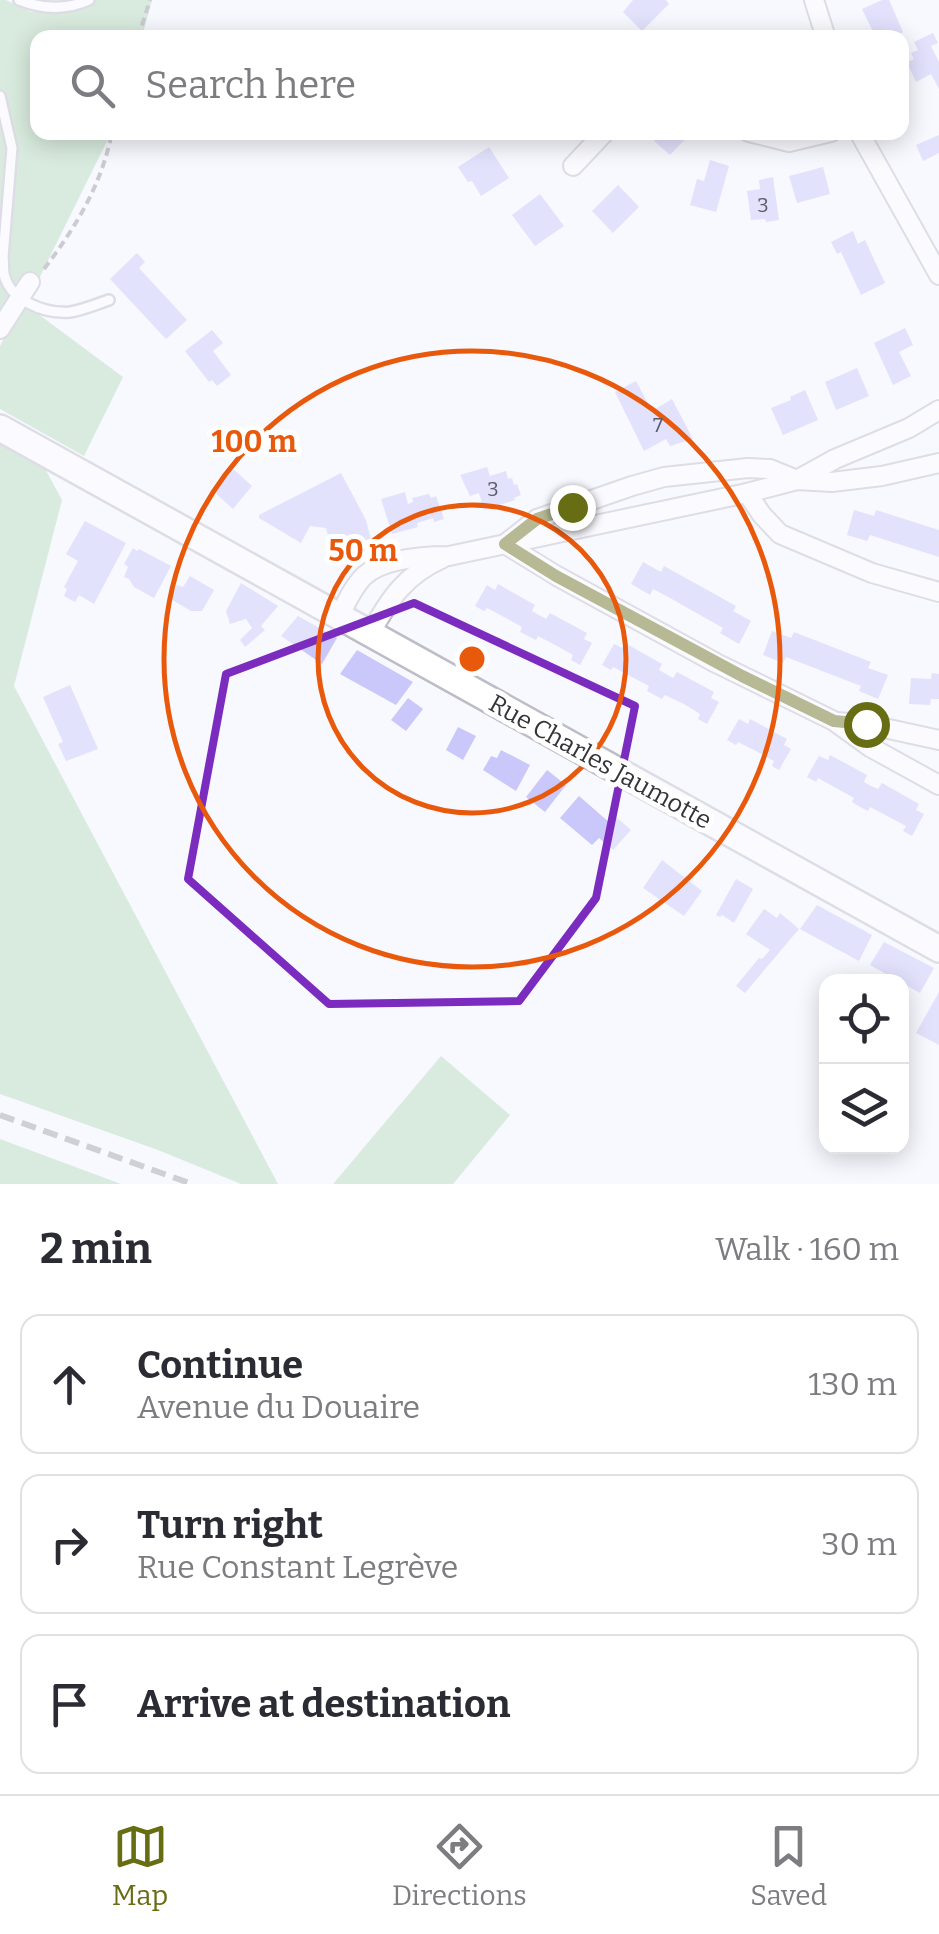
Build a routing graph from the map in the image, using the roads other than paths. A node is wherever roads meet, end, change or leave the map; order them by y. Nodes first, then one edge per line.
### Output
1 (18, 0) edge
2 (89, 0) edge
3 (814, 0) edge
4 (823, 30) edge
5 (0, 96) edge
6 (597, 140) edge
7 (863, 140) edge
8 (572, 166) dead end
9 (939, 275) edge
10 (25, 290) junction
11 (109, 300) dead end
12 (0, 330) edge
13 (939, 410) edge
14 (0, 428) edge
15 (890, 436) junction
16 (939, 463) edge
17 (899, 472) junction
18 (797, 480) junction
19 (748, 494) junction
20 (505, 544) junction
21 (448, 556) junction
22 (939, 592) edge
23 (339, 617) junction
24 (370, 634) junction
25 (834, 721) junction
26 (939, 740) edge
27 (939, 784) edge
28 (939, 949) edge

1 - 2 lane
3 - 4 street
5 - 10 lane
6 - 8 street
7 - 9 street
10 - 11 lane
10 - 12 street
13 - 15 street
14 - 23 main road, Rue Charles Jaumotte
15 - 17 street
15 - 18 street
16 - 17 street
17 - 18 street
18 - 19 street
18 - 20 street
19 - 20 street
19 - 22 street
20 - 21 street
20 - 25 street
21 - 23 street
21 - 24 street
23 - 24 main road, Rue Charles Jaumotte
24 - 28 main road, Rue Charles Jaumotte
25 - 26 street
25 - 27 street

